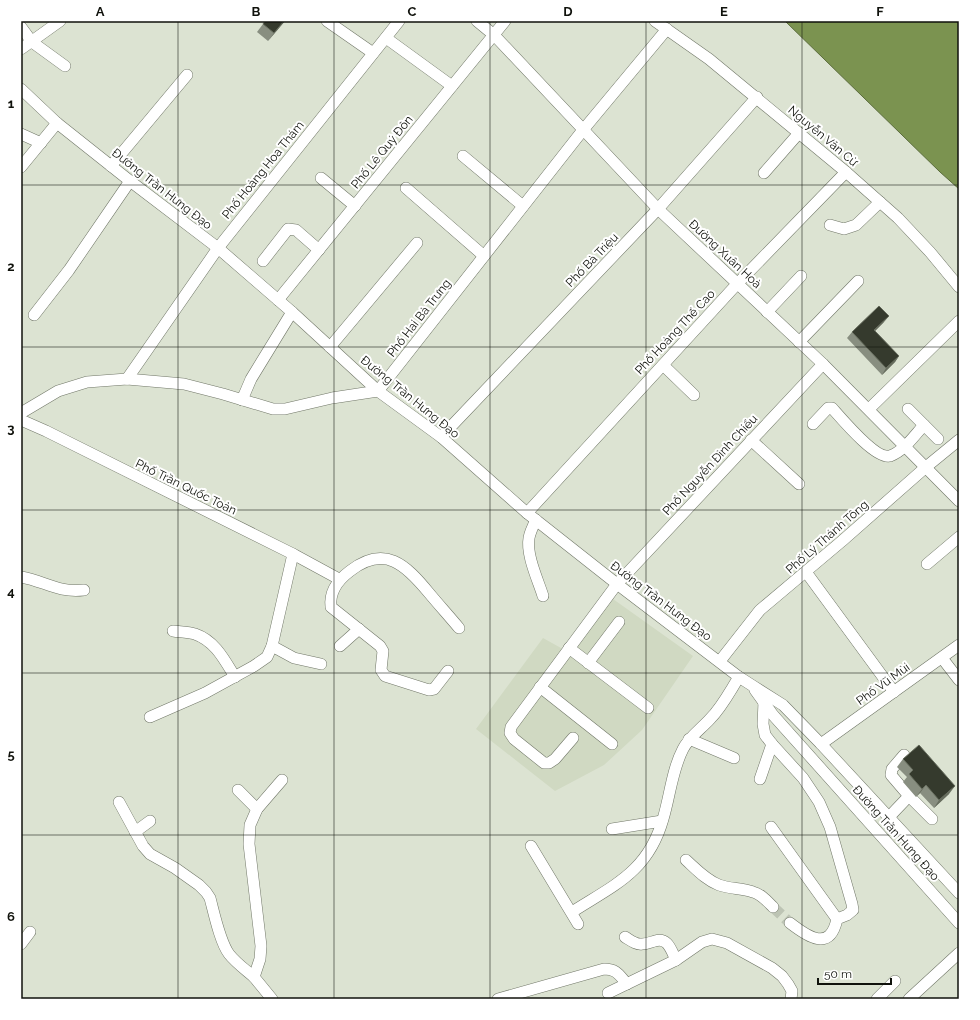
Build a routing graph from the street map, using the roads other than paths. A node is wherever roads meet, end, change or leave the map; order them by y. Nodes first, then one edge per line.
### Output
1 (60, 21) edge
2 (327, 21) edge
3 (399, 21) edge
4 (477, 21) edge
5 (505, 21) edge
6 (655, 21) edge
7 (21, 26) edge
8 (668, 30) junction
9 (494, 35) junction
10 (386, 38) junction
11 (32, 42) junction
12 (21, 49) edge
13 (373, 53) junction
14 (66, 66) dead end
15 (187, 75) dead end
16 (452, 86) junction
17 (21, 89) edge
18 (757, 97) junction
19 (58, 123) junction
20 (583, 130) junction
21 (799, 132) junction
22 (21, 134) edge
23 (41, 143) junction
24 (463, 156) dead end
25 (111, 166) junction
26 (21, 167) edge
27 (846, 172) junction
28 (764, 173) dead end
29 (321, 178) dead end
30 (130, 181) junction
31 (406, 188) dead end
32 (880, 202) junction
33 (355, 206) junction
34 (523, 206) junction
35 (658, 209) junction
36 (830, 225) dead end
37 (417, 243) dead end
38 (218, 248) junction
39 (319, 250) junction
40 (484, 256) junction
41 (263, 261) dead end
42 (801, 276) dead end
43 (858, 281) dead end
44 (737, 284) junction
45 (959, 287) edge
46 (278, 300) junction
47 (292, 312) junction
48 (767, 312) junction
49 (34, 315) dead end
50 (959, 321) edge
51 (799, 342) junction
52 (330, 347) junction
53 (823, 364) junction
54 (663, 365) junction
55 (127, 379) junction
56 (378, 391) junction
57 (694, 395) dead end
58 (242, 400) junction
59 (868, 409) junction
60 (908, 409) dead end
61 (21, 413) edge
62 (21, 420) edge
63 (813, 424) dead end
64 (924, 425) junction
65 (441, 437) junction
66 (938, 439) dead end
67 (751, 440) junction
68 (959, 440) edge
69 (906, 446) junction
70 (926, 467) junction
71 (799, 484) dead end
72 (959, 501) edge
73 (531, 517) junction
74 (959, 537) edge
75 (293, 554) junction
76 (927, 564) dead end
77 (806, 572) junction
78 (21, 577) edge
79 (339, 579) junction
80 (617, 584) junction
81 (84, 590) dead end
82 (543, 596) dead end
83 (619, 622) dead end
84 (459, 628) dead end
85 (358, 629) junction
86 (173, 631) dead end
87 (959, 645) edge
88 (272, 646) junction
89 (340, 646) dead end
90 (569, 648) junction
91 (942, 658) junction
92 (720, 662) junction
93 (588, 663) junction
94 (321, 664) dead end
95 (448, 671) dead end
96 (235, 677) junction
97 (740, 677) junction
98 (959, 680) edge
99 (752, 686) junction
100 (540, 687) junction
101 (894, 692) junction
102 (764, 702) junction
103 (648, 708) dead end
104 (150, 717) dead end
105 (573, 738) dead end
106 (689, 739) junction
107 (612, 744) dead end
108 (772, 744) junction
109 (821, 744) junction
110 (904, 755) dead end
111 (734, 758) dead end
112 (760, 779) dead end
113 (282, 780) dead end
114 (238, 790) dead end
115 (909, 796) junction
116 (120, 802) dead end
117 (257, 809) junction
118 (889, 817) junction
119 (932, 819) dead end
120 (150, 821) dead end
121 (662, 821) junction
122 (771, 827) dead end
123 (612, 829) dead end
124 (135, 832) junction
125 (531, 846) dead end
126 (686, 860) dead end
127 (959, 893) edge
128 (773, 906) tunnel mouth
129 (572, 912) junction
130 (837, 919) junction
131 (790, 923) tunnel mouth
132 (959, 923) edge
133 (578, 924) dead end
134 (30, 932) dead end
135 (625, 937) dead end
136 (21, 944) edge
137 (959, 953) edge
138 (676, 960) junction
139 (254, 977) junction
140 (895, 981) dead end
141 (627, 984) junction
142 (608, 993) dead end
143 (272, 999) edge
144 (498, 999) edge
145 (790, 999) edge
146 (877, 999) edge
147 (909, 999) edge

1 - 11 street
2 - 13 street
3 - 10 street, Phố Hoàng Hoa Thám
4 - 9 street, Đường Xuân Hoà
5 - 9 street, Phố Lê Quý Đôn
6 - 8 street, Nguyễn Văn Cừ
7 - 11 street
8 - 18 street, Nguyễn Văn Cừ
8 - 20 street, Phố Hai Bà Trưng
9 - 16 street, Phố Lê Quý Đôn
9 - 20 street, Đường Xuân Hoà
10 - 13 street, Phố Hoàng Hoa Thám
10 - 16 street
11 - 12 street
11 - 14 street
13 - 38 street, Phố Hoàng Hoa Thám
15 - 25 street
16 - 33 street, Phố Lê Quý Đôn
17 - 19 street, Đường Trần Hưng Đạo
18 - 21 street, Nguyễn Văn Cừ
18 - 35 street, Phố Bà Triệu
19 - 23 street
19 - 25 street, Đường Trần Hưng Đạo
20 - 34 street, Phố Hai Bà Trưng
20 - 35 street, Đường Xuân Hoà
21 - 27 street, Nguyễn Văn Cừ
21 - 28 street
22 - 23 street
23 - 26 street
24 - 34 street
25 - 30 street, Đường Trần Hưng Đạo
27 - 32 street, Nguyễn Văn Cừ
27 - 44 street, Phố Hoàng Thế Cao
29 - 33 street
30 - 38 street, Đường Trần Hưng Đạo
30 - 49 street
31 - 40 street
32 - 36 street
32 - 45 street, Nguyễn Văn Cừ
33 - 39 street, Phố Lê Quý Đôn
34 - 40 street, Phố Hai Bà Trưng
35 - 44 street, Đường Xuân Hoà
35 - 65 street, Phố Bà Triệu
37 - 52 street
38 - 46 street, Đường Trần Hưng Đạo
38 - 55 street, Phố Hoàng Hoa Thám
39 - 41 street
39 - 46 street, Phố Lê Quý Đôn
40 - 56 street, Phố Hai Bà Trưng
42 - 48 street
43 - 51 street
44 - 48 street, Đường Xuân Hoà
44 - 54 street, Phố Hoàng Thế Cao
46 - 47 street, Đường Trần Hưng Đạo
47 - 52 street, Đường Trần Hưng Đạo
47 - 58 street
48 - 51 street, Đường Xuân Hoà
50 - 59 street
51 - 53 street, Đường Xuân Hoà
52 - 56 street, Đường Trần Hưng Đạo
53 - 59 street, Đường Xuân Hoà
53 - 67 street, Phố Nguyễn Đình Chiểu
54 - 57 street
54 - 73 street, Phố Hoàng Thế Cao
55 - 58 street
55 - 61 street
56 - 58 street
56 - 65 street, Đường Trần Hưng Đạo
59 - 69 street, Đường Xuân Hoà
60 - 64 street
62 - 75 street, Phố Trần Quốc Toản
63 - 69 street
64 - 66 street
64 - 69 street
65 - 73 street, Đường Trần Hưng Đạo
67 - 71 street
67 - 80 street, Phố Nguyễn Đình Chiểu
68 - 70 street, Phố Lý Thánh Tông
69 - 70 street, Đường Xuân Hoà
70 - 72 street, Đường Xuân Hoà
70 - 77 street, Phố Lý Thánh Tông
73 - 80 street, Đường Trần Hưng Đạo
73 - 82 street
74 - 76 street
75 - 79 street, Phố Trần Quốc Toản
75 - 88 street
77 - 92 street, Phố Lý Thánh Tông
77 - 101 street
78 - 81 street
79 - 84 street
79 - 85 street
80 - 90 street, Phố Nguyễn Đình Chiểu
80 - 92 street, Đường Trần Hưng Đạo
83 - 93 street
85 - 89 street
85 - 95 street
86 - 96 street
87 - 91 street, Phố Vũ Mùi
88 - 94 street
88 - 96 street
90 - 93 street
90 - 100 street, Phố Nguyễn Đình Chiểu
91 - 98 street
91 - 101 street, Phố Vũ Mùi
92 - 97 street, Đường Trần Hưng Đạo
93 - 103 street
96 - 104 street
97 - 99 street, Đường Trần Hưng Đạo
97 - 106 street
99 - 102 street, Đường Trần Hưng Đạo
99 - 109 street, Đường Trần Hưng Đạo
100 - 105 street, Phố Nguyễn Đình Chiểu
100 - 107 street
101 - 109 street, Phố Vũ Mùi
102 - 108 street
102 - 132 street, Đường Trần Hưng Đạo
106 - 111 street
106 - 121 street
108 - 112 street
108 - 130 street
109 - 118 street, Đường Trần Hưng Đạo
110 - 115 street
113 - 117 street
114 - 117 street
115 - 118 street
115 - 119 street
116 - 124 street
117 - 139 street
118 - 127 street, Đường Trần Hưng Đạo
120 - 124 street
121 - 123 street
121 - 129 street
122 - 130 street
124 - 139 street
125 - 129 street
126 - 128 street
129 - 133 street
130 - 131 street
134 - 136 street
135 - 138 street
137 - 147 street
138 - 141 street
138 - 145 street
139 - 143 street
140 - 146 street
141 - 142 street
141 - 144 street

